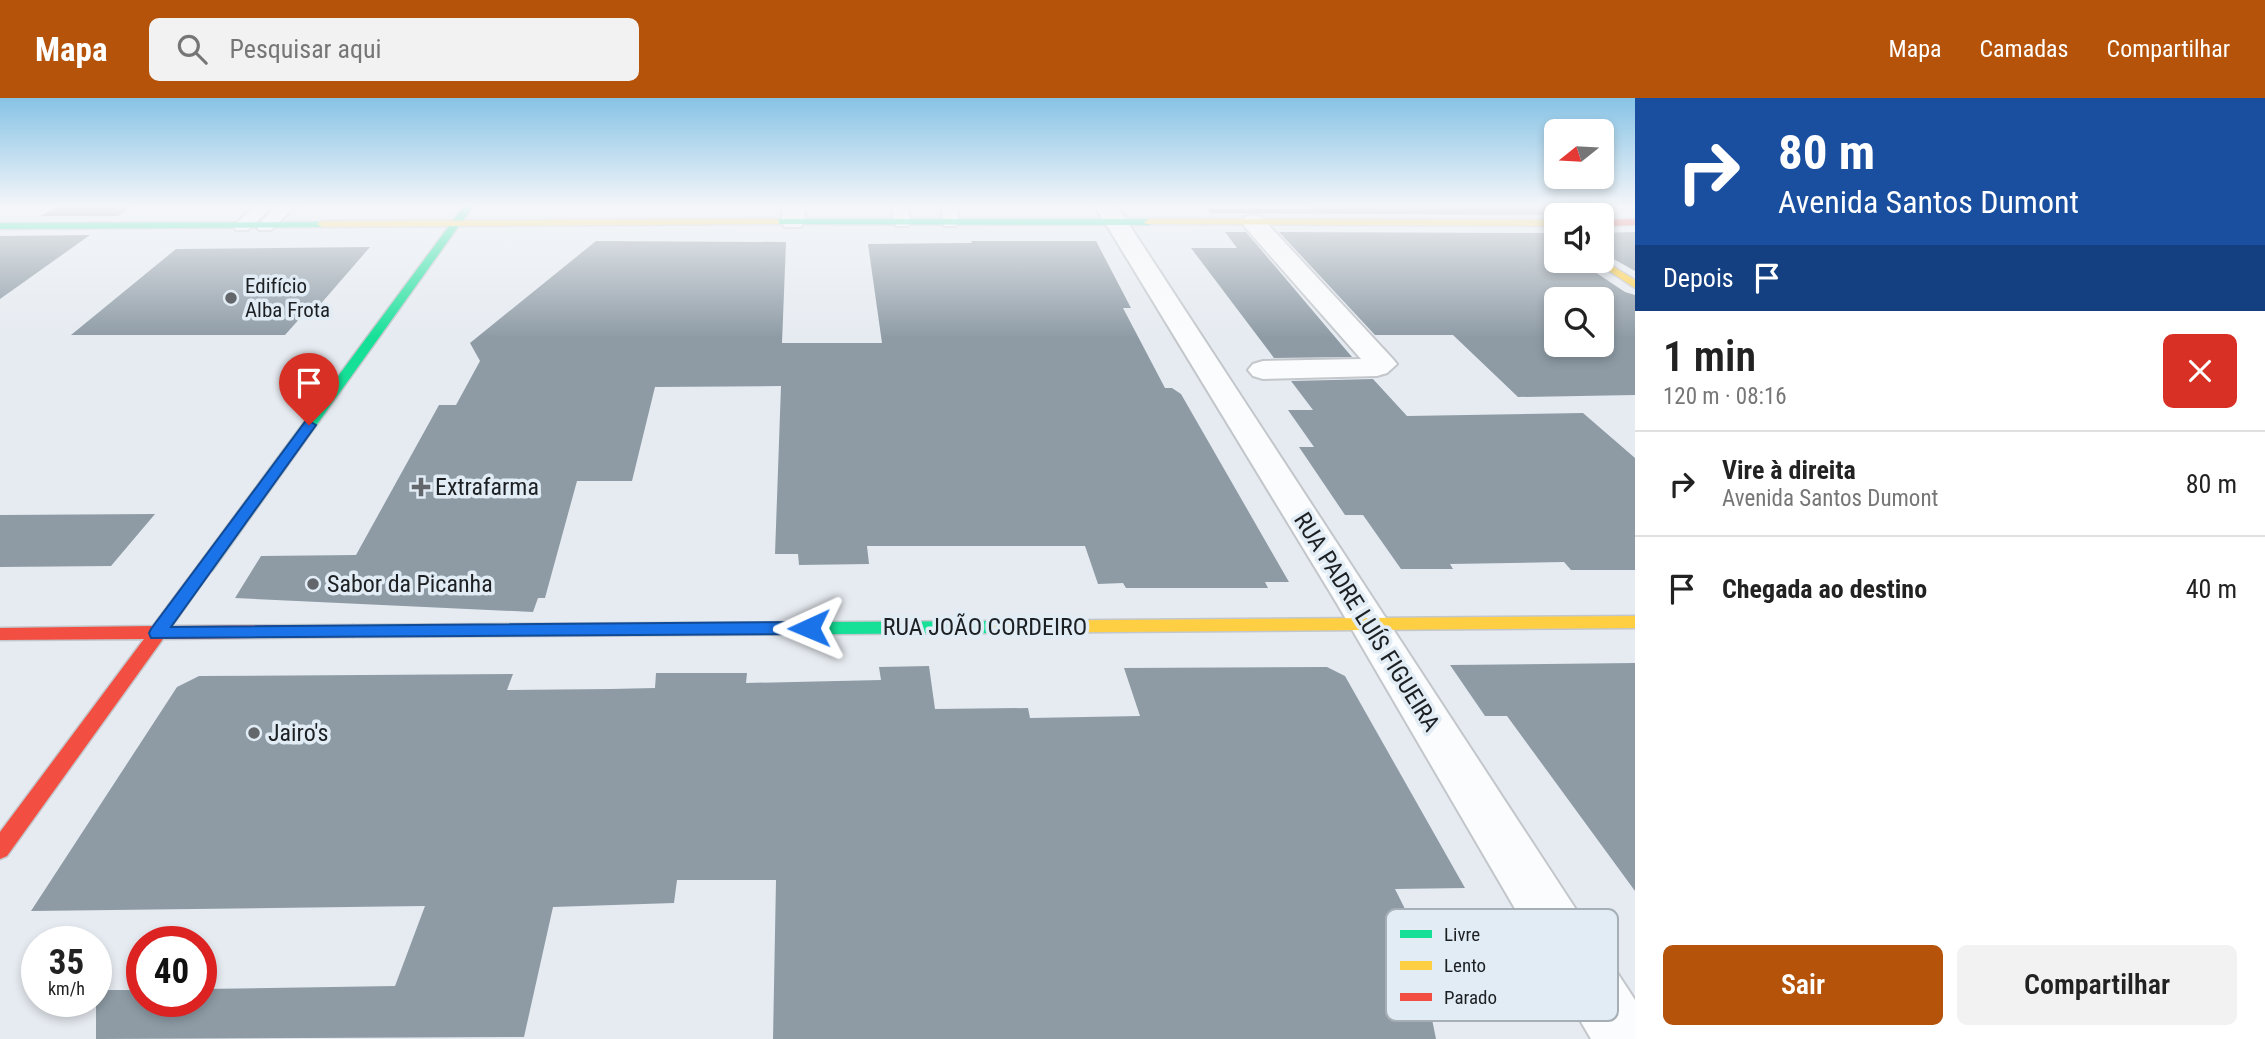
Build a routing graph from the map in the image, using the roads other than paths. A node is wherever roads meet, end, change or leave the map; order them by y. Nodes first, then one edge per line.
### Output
1 (438, 250) edge
2 (1133, 250) edge
3 (1278, 250) edge
4 (1614, 271) edge
5 (1635, 285) edge
6 (1262, 369) dead end
7 (1635, 622) edge
8 (1369, 623) junction
9 (158, 633) junction
10 (0, 634) edge
11 (0, 849) edge
12 (1545, 909) edge
13 (1614, 1021) edge
14 (1625, 1039) edge

1 - 9 street
2 - 8 street, RUA PADRE LUÍS FIGUEIRA
3 - 6 street
4 - 5 street
7 - 8 street, RUA JOÃO CORDEIRO
8 - 9 street, RUA JOÃO CORDEIRO
8 - 12 street, RUA PADRE LUÍS FIGUEIRA
9 - 10 street, RUA JOÃO CORDEIRO
9 - 11 street
13 - 14 street, RUA PADRE LUÍS FIGUEIRA

